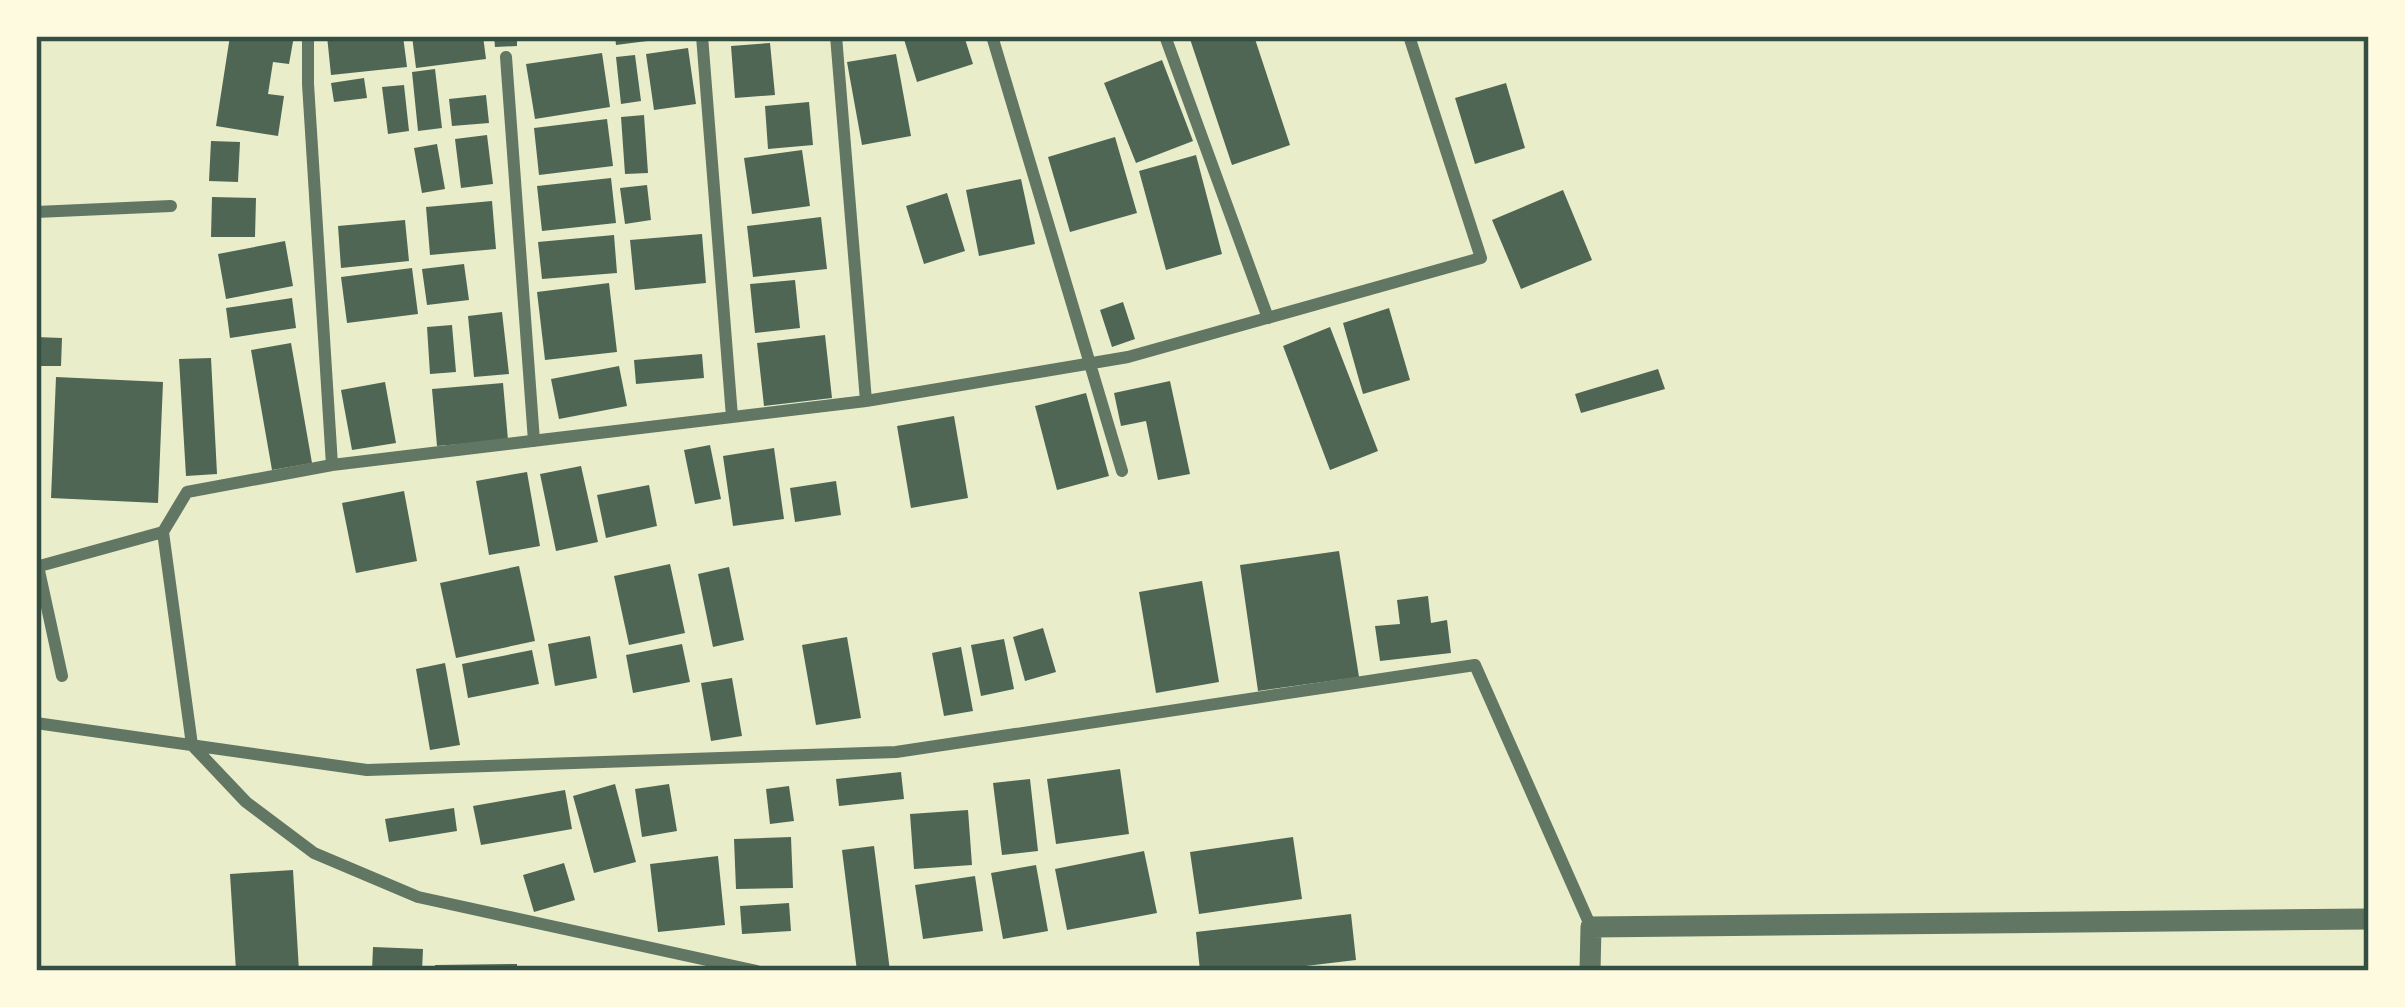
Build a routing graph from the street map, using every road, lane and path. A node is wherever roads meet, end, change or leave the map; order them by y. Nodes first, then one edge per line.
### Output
1 (308, 36) edge
2 (702, 36) edge
3 (836, 36) edge
4 (992, 36) edge
5 (1165, 36) edge
6 (1409, 36) edge
7 (506, 57) dead end
8 (171, 206) dead end
9 (36, 212) edge
10 (1268, 318) junction
11 (1093, 363) junction
12 (866, 401) junction
13 (732, 417) junction
14 (533, 441) junction
15 (332, 465) junction
16 (1122, 471) dead end
17 (163, 532) junction
18 (37, 566) edge
19 (62, 676) dead end
20 (36, 723) edge
21 (192, 745) junction
22 (2369, 919) edge
23 (1591, 926) junction
24 (757, 971) edge
25 (1590, 971) edge

1 - 15 street
2 - 13 street
3 - 12 street
4 - 11 street
5 - 10 street
6 - 10 street
7 - 14 street
8 - 9 street
10 - 11 street
11 - 12 street
11 - 16 street
12 - 13 street
13 - 14 street
14 - 15 street
15 - 17 street
17 - 18 street
17 - 21 street
18 - 19 street
20 - 21 street
21 - 23 street
21 - 24 street
22 - 23 street
23 - 25 street

